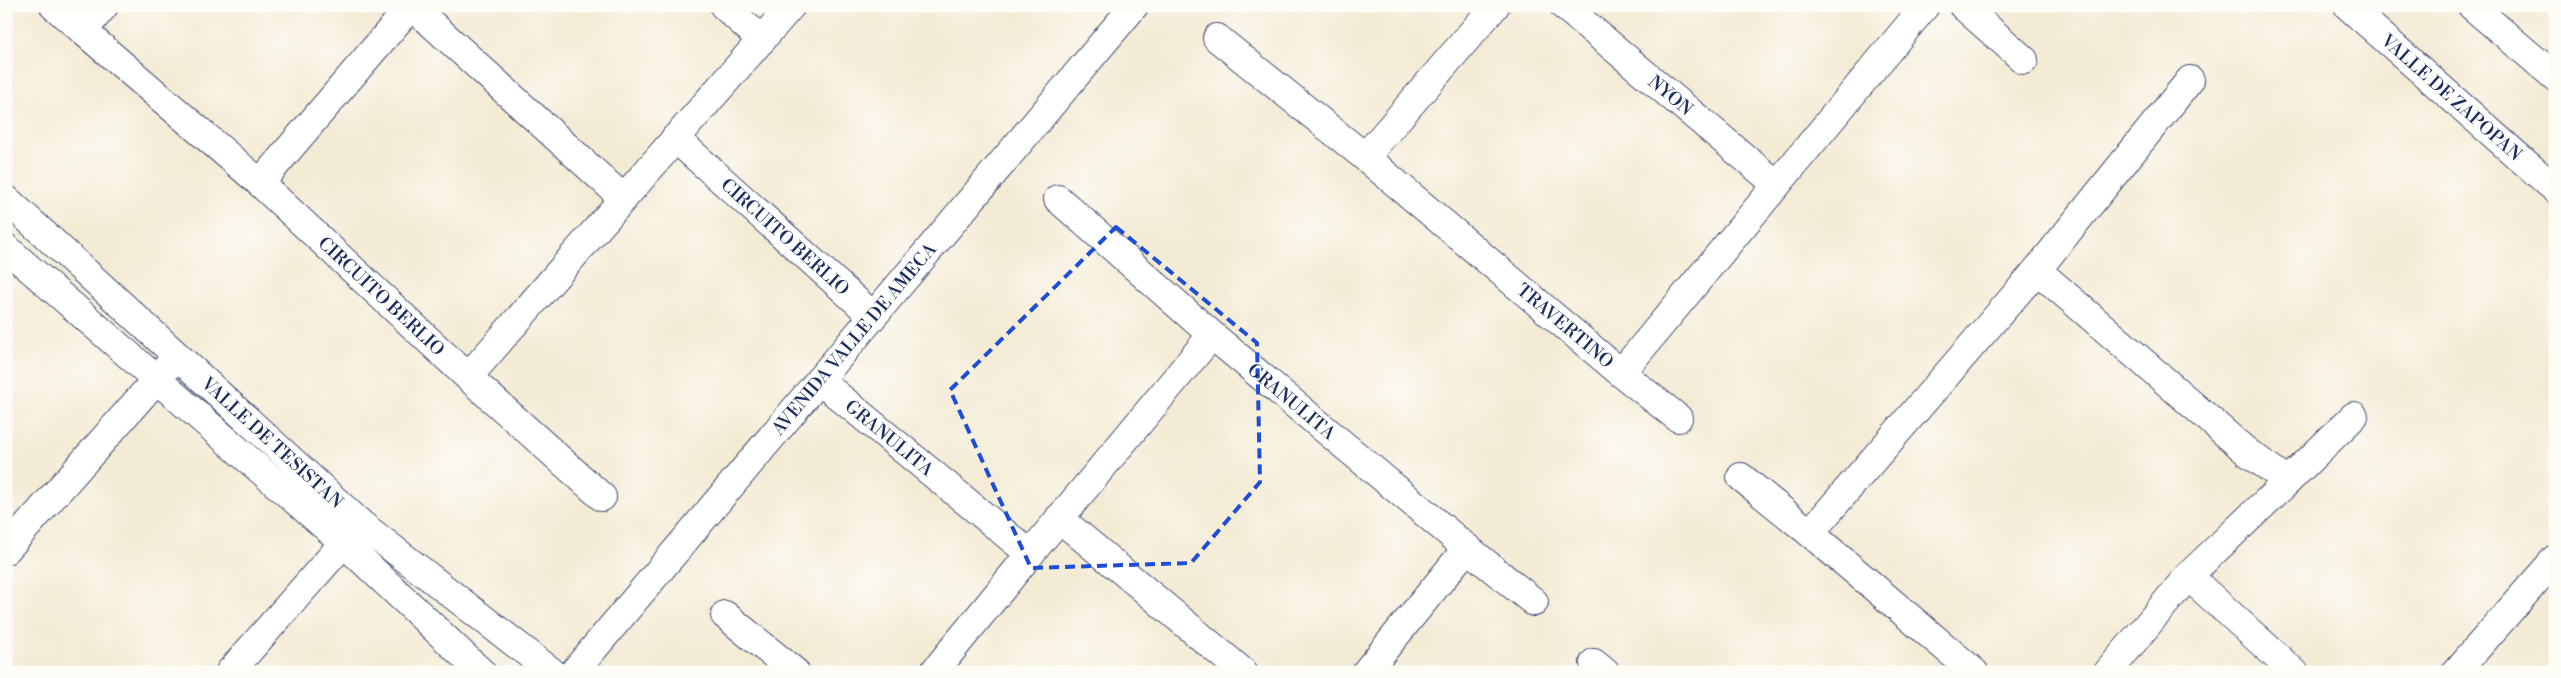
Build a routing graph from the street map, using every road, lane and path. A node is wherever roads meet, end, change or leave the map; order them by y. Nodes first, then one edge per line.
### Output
1 (54, 6) edge
2 (104, 6) edge
3 (412, 6) edge
4 (724, 6) edge
5 (792, 6) edge
6 (1134, 6) edge
7 (1495, 6) edge
8 (1564, 6) edge
9 (1926, 6) edge
10 (1963, 6) edge
11 (2348, 6) edge
12 (2472, 6) edge
13 (83, 31) junction
14 (1217, 38) dead end
15 (762, 40) junction
16 (2024, 60) dead end
17 (2555, 77) edge
18 (2190, 80) dead end
19 (675, 138) junction
20 (1365, 157) junction
21 (260, 183) junction
22 (1776, 184) junction
23 (2555, 189) edge
24 (623, 198) junction
25 (6, 199) edge
26 (1058, 199) dead end
27 (6, 248) edge
28 (2036, 270) junction
29 (872, 315) junction
30 (1212, 335) junction
31 (176, 357) junction
32 (1621, 373) junction
33 (468, 377) junction
34 (157, 378) junction
35 (819, 380) junction
36 (2354, 416) dead end
37 (1678, 418) dead end
38 (1740, 477) dead end
39 (2288, 481) junction
40 (602, 497) dead end
41 (1059, 518) junction
42 (1810, 532) junction
43 (352, 534) junction
44 (1467, 548) junction
45 (6, 550) edge
46 (1030, 554) junction
47 (2555, 559) edge
48 (2188, 576) junction
49 (1534, 602) dead end
50 (725, 615) dead end
51 (230, 672) edge
52 (481, 672) edge
53 (552, 672) edge
54 (574, 672) edge
55 (795, 672) edge
56 (934, 672) edge
57 (1243, 672) edge
58 (1366, 672) edge
59 (1974, 672) edge
60 (2108, 672) edge
61 (2294, 672) edge
62 (2456, 672) edge

1 - 13 street, CIRCUITO BERLIO
2 - 13 street
3 - 21 street
3 - 24 street
4 - 15 street
5 - 15 street
6 - 29 street, AVENIDA VALLE DE AMECA
7 - 20 street
8 - 22 street, NYON
9 - 22 street, TRAVERTINO
10 - 16 street
11 - 23 street, VALLE DE ZAPOPAN
12 - 17 street
13 - 21 street, CIRCUITO BERLIO
14 - 20 street, TRAVERTINO
15 - 19 street
18 - 28 street
19 - 24 street
19 - 29 street, CIRCUITO BERLIO
20 - 32 street, TRAVERTINO
21 - 33 street, CIRCUITO BERLIO
22 - 32 street, TRAVERTINO
24 - 33 street
25 - 31 street, VALLE DE TESISTAN
26 - 30 street, GRANULITA
27 - 34 street
28 - 39 street
28 - 42 street
29 - 35 street, AVENIDA VALLE DE AMECA
30 - 41 street
30 - 44 street, GRANULITA
31 - 34 street
31 - 43 street, VALLE DE TESISTAN
32 - 37 street
33 - 40 street, CIRCUITO BERLIO
34 - 43 street
34 - 45 street
35 - 46 street, GRANULITA
35 - 54 street, AVENIDA VALLE DE AMECA
36 - 39 street
38 - 42 street
39 - 48 street
41 - 46 street
41 - 57 street
42 - 59 street
43 - 51 street
43 - 52 street
43 - 53 street, VALLE DE TESISTAN
44 - 49 street, GRANULITA
44 - 58 street
46 - 56 street
47 - 62 street
48 - 60 street
48 - 61 street
50 - 55 street

